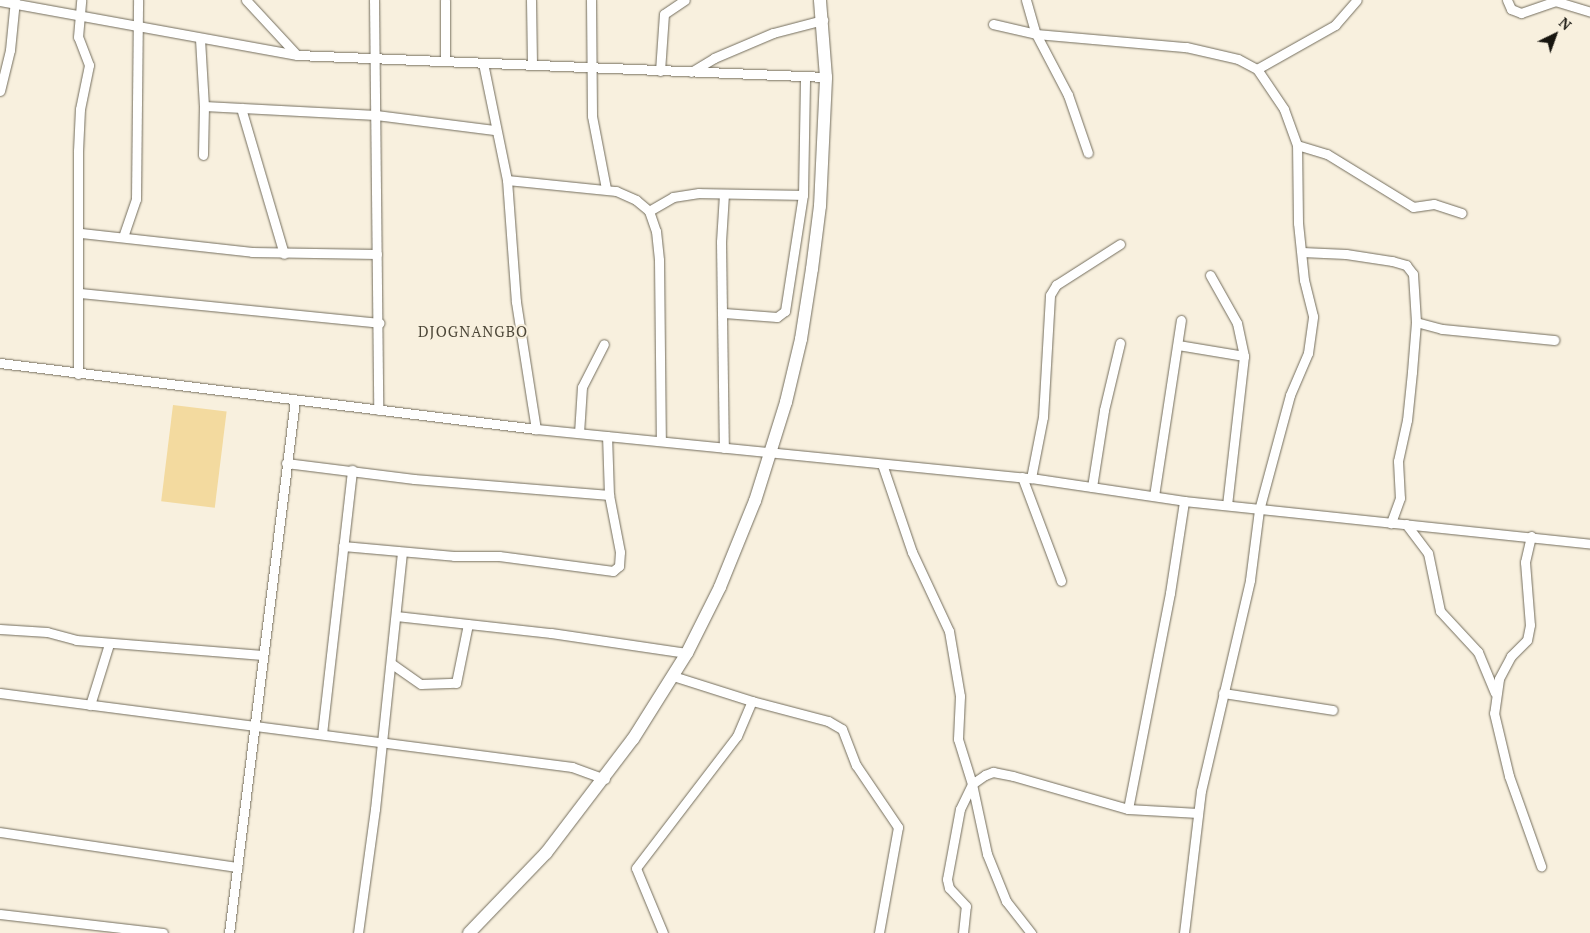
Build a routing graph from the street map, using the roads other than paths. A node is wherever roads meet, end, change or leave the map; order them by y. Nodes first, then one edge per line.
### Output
1 (81, 0) edge
2 (138, 0) edge
3 (246, 0) edge
4 (374, 0) edge
5 (445, 0) edge
6 (530, 0) edge
7 (591, 0) edge
8 (685, 0) edge
9 (820, 0) edge
10 (1026, 0) edge
11 (1357, 0) edge
12 (1507, 0) edge
13 (0, 2) edge
14 (15, 3) edge
15 (1590, 12) edge
16 (80, 17) junction
17 (823, 20) junction
18 (993, 24) dead end
19 (138, 27) junction
20 (1036, 34) junction
21 (200, 39) junction
22 (297, 55) junction
23 (374, 58) junction
24 (444, 60) junction
25 (483, 63) junction
26 (532, 65) junction
27 (590, 68) junction
28 (1256, 69) junction
29 (660, 72) junction
30 (690, 72) junction
31 (826, 77) junction
32 (805, 78) junction
33 (0, 91) edge
34 (204, 106) junction
35 (241, 108) junction
36 (376, 115) junction
37 (494, 130) junction
38 (1297, 145) junction
39 (1088, 153) dead end
40 (203, 155) dead end
41 (507, 180) junction
42 (606, 189) junction
43 (724, 194) junction
44 (803, 195) junction
45 (649, 211) junction
46 (1462, 212) dead end
47 (81, 233) junction
48 (123, 237) junction
49 (1120, 244) dead end
50 (1302, 252) junction
51 (284, 254) junction
52 (377, 254) junction
53 (1210, 275) dead end
54 (80, 293) junction
55 (724, 313) junction
56 (1181, 320) dead end
57 (380, 322) junction
58 (1416, 322) junction
59 (1554, 340) dead end
60 (1120, 343) dead end
61 (604, 344) dead end
62 (1178, 345) junction
63 (1244, 356) junction
64 (0, 362) edge
65 (78, 374) junction
66 (295, 400) junction
67 (378, 410) junction
68 (536, 429) junction
69 (579, 433) junction
70 (607, 436) junction
71 (661, 441) junction
72 (724, 448) junction
73 (771, 453) junction
74 (286, 463) junction
75 (882, 464) junction
76 (352, 470) junction
77 (1026, 478) junction
78 (1092, 487) junction
79 (609, 495) junction
80 (1154, 496) junction
81 (1184, 501) junction
82 (1227, 505) junction
83 (1259, 510) junction
84 (1391, 523) junction
85 (1406, 524) junction
86 (1531, 536) junction
87 (1590, 544) edge
88 (342, 546) junction
89 (402, 552) junction
90 (1061, 581) dead end
91 (396, 616) junction
92 (468, 624) junction
93 (0, 629) edge
94 (109, 644) junction
95 (687, 653) junction
96 (262, 655) junction
97 (392, 664) junction
98 (673, 676) junction
99 (1223, 693) junction
100 (1495, 693) junction
101 (0, 694) edge
102 (752, 702) junction
103 (90, 705) junction
104 (1333, 710) dead end
105 (254, 726) junction
106 (322, 734) junction
107 (381, 742) junction
108 (605, 778) junction
109 (972, 784) junction
110 (1128, 809) junction
111 (1198, 813) junction
112 (0, 832) edge
113 (1541, 866) dead end
114 (237, 867) junction
115 (0, 914) edge
116 (163, 933) edge
117 (229, 933) edge
118 (358, 933) edge
119 (468, 933) edge
120 (663, 933) edge
121 (879, 933) edge
122 (963, 933) edge
123 (1031, 933) edge
124 (1184, 933) edge

1 - 16 street
2 - 19 street
3 - 22 street
4 - 23 street
5 - 24 street
6 - 26 street
7 - 27 street
8 - 29 street
9 - 17 main road
10 - 20 street
11 - 28 street
12 - 15 street
13 - 14 street
14 - 16 street
14 - 33 street
16 - 19 street
16 - 47 street
17 - 30 street
17 - 31 main road
18 - 20 street
19 - 21 street
19 - 48 street
20 - 28 street
20 - 39 street
21 - 22 street
21 - 34 street
22 - 23 street
23 - 24 street
23 - 36 street
24 - 25 street
25 - 26 street
25 - 37 street
26 - 27 street
27 - 29 street
27 - 42 street
28 - 38 street
29 - 30 street
30 - 32 street
31 - 32 street
31 - 73 main road
32 - 44 street
34 - 35 street
34 - 40 street
35 - 36 street
35 - 51 street
36 - 37 street
36 - 52 street
37 - 41 street
38 - 46 street
38 - 50 street
41 - 42 street
41 - 68 street
42 - 45 street
43 - 44 street
43 - 45 street
43 - 55 street
44 - 55 street
45 - 71 street
47 - 48 street
47 - 54 street
48 - 51 street
49 - 77 street
50 - 58 street
50 - 83 street
51 - 52 street
52 - 57 street
53 - 63 street
54 - 57 street
54 - 65 street
55 - 72 street
56 - 62 street
57 - 67 street
58 - 59 street
58 - 84 street
60 - 78 street
61 - 69 street
62 - 63 street
62 - 80 street
63 - 82 street
64 - 65 street
65 - 66 street
66 - 67 street
66 - 74 street
67 - 68 street
68 - 69 street
69 - 70 street
70 - 71 street
70 - 79 street
71 - 72 street
72 - 73 street
73 - 75 street
73 - 95 main road
74 - 76 street
74 - 96 street
75 - 77 street
75 - 109 street
76 - 79 street
76 - 88 street
77 - 78 street
77 - 90 street
78 - 80 street
79 - 89 street
80 - 81 street
81 - 82 street
81 - 110 street
82 - 83 street
83 - 84 street
83 - 99 street
84 - 85 street
85 - 86 street
85 - 100 street
86 - 87 street
86 - 100 street
88 - 89 street
88 - 106 street
89 - 91 street
91 - 92 street
91 - 97 street
92 - 95 street
92 - 97 street
93 - 94 street
94 - 96 street
94 - 103 street
95 - 98 main road
96 - 105 street
97 - 107 street
98 - 102 street
98 - 108 main road
99 - 104 street
99 - 111 street
100 - 113 street
101 - 103 street
102 - 120 street
102 - 121 street
103 - 105 street
105 - 106 street
105 - 114 street
106 - 107 street
107 - 108 street
107 - 118 street
108 - 119 main road
109 - 110 street
109 - 122 street
109 - 123 street
110 - 111 street
111 - 124 street
112 - 114 street
114 - 117 street
115 - 116 street

